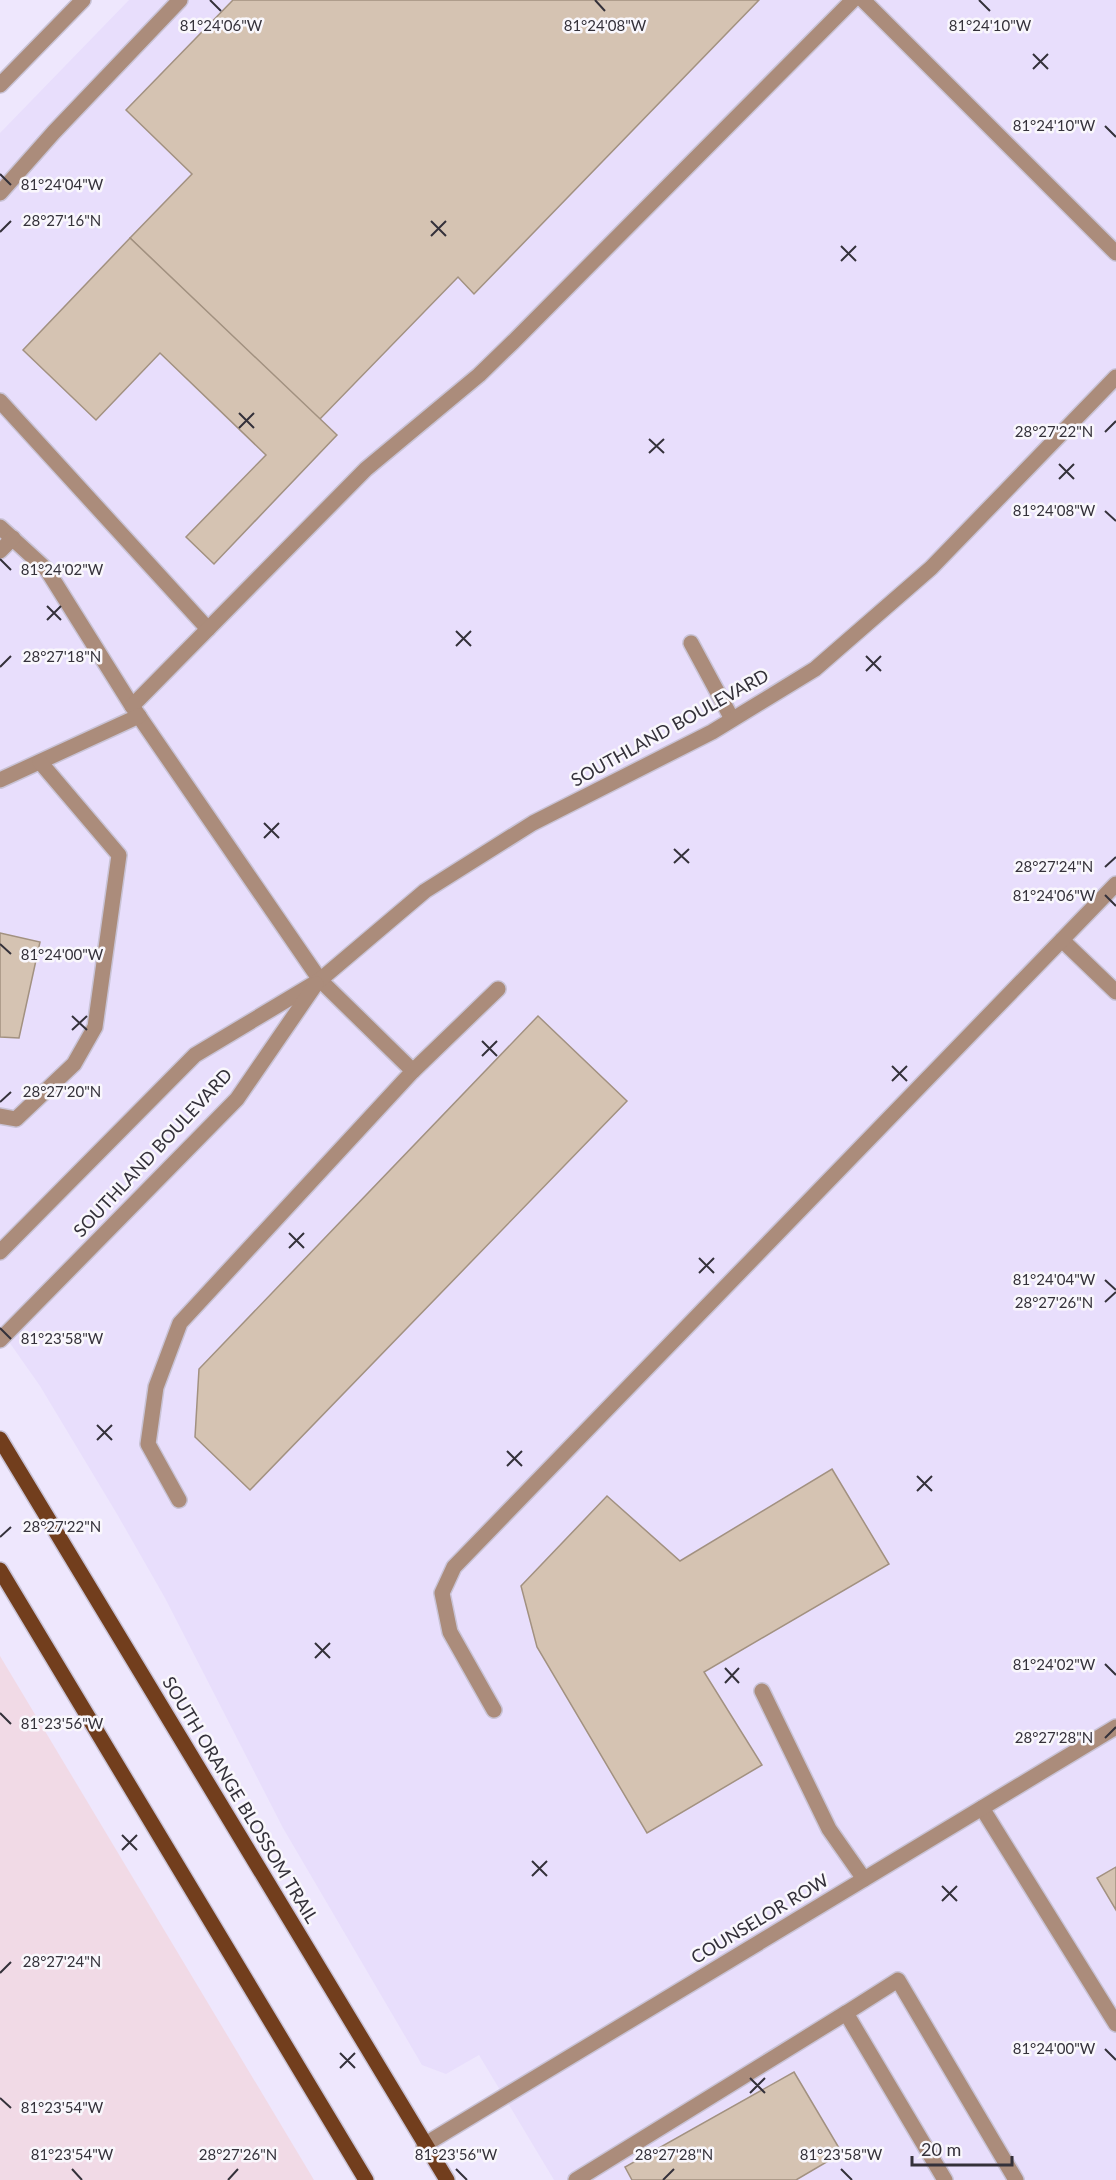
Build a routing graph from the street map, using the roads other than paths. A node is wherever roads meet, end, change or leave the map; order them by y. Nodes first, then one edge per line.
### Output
1 (83, 0) edge
2 (180, 0) edge
3 (853, 0) edge
4 (863, 0) edge
5 (0, 85) edge
6 (0, 193) edge
7 (1116, 253) edge
8 (1116, 377) edge
9 (0, 402) edge
10 (0, 527) edge
11 (13, 538) junction
12 (0, 551) edge
13 (208, 629) junction
14 (691, 643) dead end
15 (135, 711) junction
16 (732, 719) junction
17 (40, 762) junction
18 (0, 780) edge
19 (1116, 884) edge
20 (1062, 940) junction
21 (320, 980) junction
22 (498, 989) dead end
23 (1116, 992) edge
24 (413, 1071) junction
25 (0, 1116) edge
26 (0, 1252) edge
27 (0, 1340) edge
28 (0, 1439) edge
29 (179, 1500) dead end
30 (0, 1570) edge
31 (762, 1691) dead end
32 (494, 1710) dead end
33 (1116, 1727) edge
34 (982, 1808) junction
35 (864, 1879) junction
36 (846, 2013) junction
37 (1116, 2024) edge
38 (424, 2145) junction
39 (366, 2180) edge
40 (447, 2180) edge
41 (576, 2180) edge
42 (945, 2180) edge
43 (1016, 2180) edge

1 - 5 street
2 - 6 street
3 - 13 street
4 - 7 street
8 - 16 street, SOUTHLAND BOULEVARD
9 - 13 street
10 - 11 street
11 - 12 street
11 - 15 street
13 - 15 street
14 - 16 street
15 - 17 street
15 - 21 street
16 - 21 street, SOUTHLAND BOULEVARD
17 - 18 street
17 - 25 street
19 - 20 street
20 - 23 street
20 - 32 street
21 - 24 street
21 - 26 street, SOUTHLAND BOULEVARD
21 - 27 street, SOUTHLAND BOULEVARD
22 - 24 street
24 - 29 street
28 - 38 main road, SOUTH ORANGE BLOSSOM TRAIL
30 - 39 main road
31 - 35 street
33 - 34 street, COUNSELOR ROW
34 - 35 street, COUNSELOR ROW
34 - 37 street
35 - 38 street, COUNSELOR ROW
36 - 41 street
36 - 42 street
36 - 43 street
38 - 40 main road, SOUTH ORANGE BLOSSOM TRAIL

